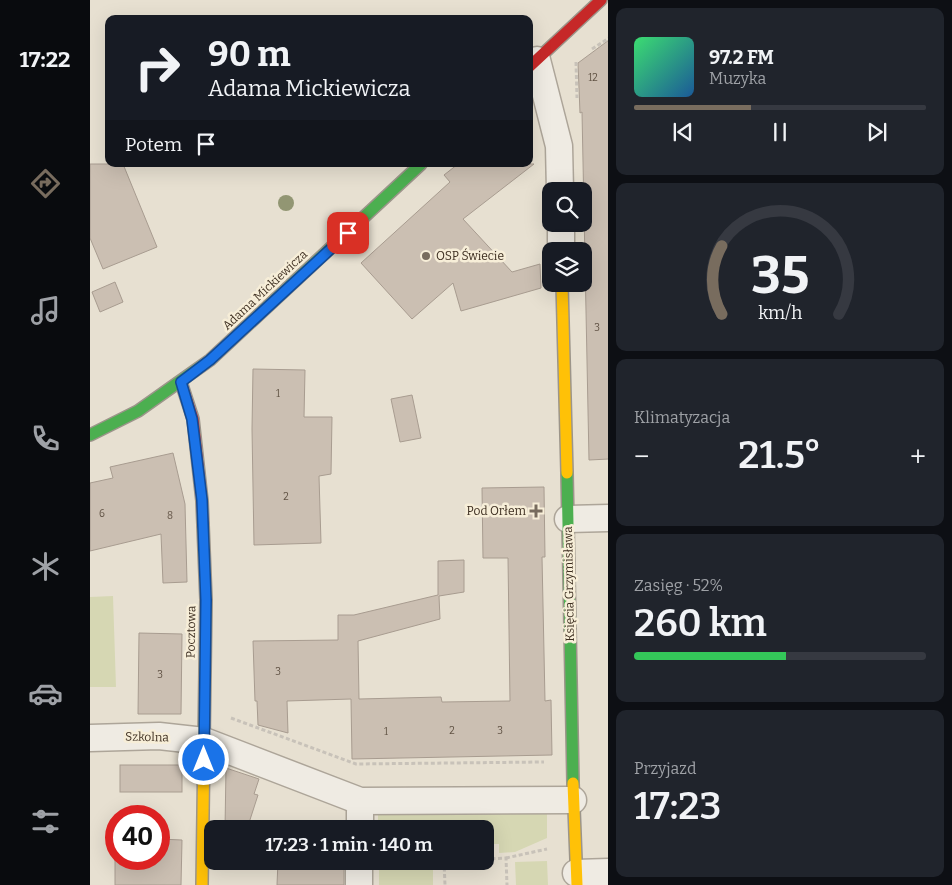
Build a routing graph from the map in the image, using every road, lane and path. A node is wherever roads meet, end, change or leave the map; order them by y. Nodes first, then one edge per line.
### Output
1 (601, 0) edge
2 (608, 38) edge
3 (585, 55) dead end
4 (577, 60) dead end
5 (533, 64) edge
6 (576, 78) dead end
7 (418, 167) edge
8 (560, 182) edge
9 (562, 292) edge
10 (181, 382) junction
11 (90, 434) edge
12 (608, 518) edge
13 (568, 519) junction
14 (228, 717) dead end
15 (90, 738) edge
16 (204, 741) junction
17 (547, 762) dead end
18 (573, 800) junction
19 (555, 847) dead end
20 (506, 858) junction
21 (494, 859) edge
22 (359, 870) edge
23 (444, 870) edge
24 (608, 872) edge
25 (576, 879) edge
26 (202, 885) edge
27 (359, 885) edge
28 (445, 885) edge
29 (507, 885) edge

1 - 5 street
2 - 3 path
4 - 6 path
5 - 8 street
7 - 10 street, Adama Mickiewicza
9 - 13 street, Księcia Grzymisława
10 - 11 street, Adama Mickiewicza
10 - 16 street, Pocztowa
12 - 13 street
13 - 18 street, Księcia Grzymisława
14 - 17 path
15 - 16 street, Szkolna
16 - 18 street, Szkolna
16 - 26 street, Pocztowa
18 - 25 street, Księcia Grzymisława
19 - 20 path
20 - 21 path
20 - 29 path
22 - 27 street
23 - 28 path
24 - 25 street

